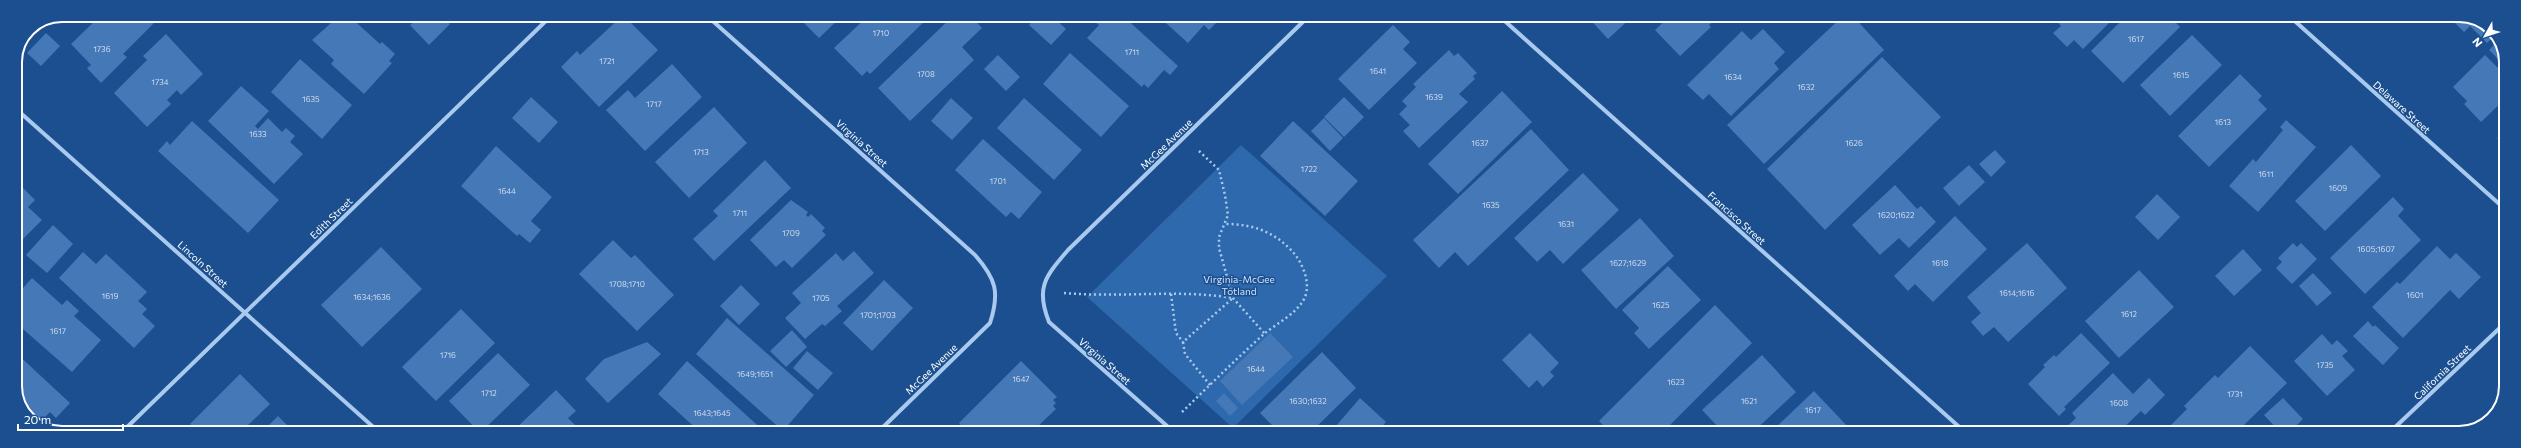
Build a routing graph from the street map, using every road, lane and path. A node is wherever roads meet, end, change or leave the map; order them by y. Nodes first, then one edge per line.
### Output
1 (545, 22) edge
2 (714, 22) edge
3 (1303, 22) edge
4 (1506, 22) edge
5 (2296, 22) edge
6 (22, 114) edge
7 (1184, 137) junction
8 (2499, 204) edge
9 (1226, 224) junction
10 (1042, 291) junction
11 (996, 292) joint
12 (1171, 294) junction
13 (1233, 298) junction
14 (246, 312) junction
15 (2499, 329) edge
16 (1265, 334) junction
17 (1183, 342) junction
18 (1210, 385) junction
19 (128, 426) edge
20 (372, 426) edge
21 (884, 426) edge
22 (1167, 426) joint
23 (1958, 426) edge
24 (2396, 426) edge

1 - 14 street, Edith Street
2 - 11 street, Virginia Street
3 - 7 street, McGee Avenue
4 - 23 street, Francisco Street
5 - 8 street, Delaware Street
6 - 14 street, Lincoln Street
7 - 9 path
7 - 10 street, McGee Avenue
9 - 13 path
9 - 16 path
10 - 12 path
10 - 22 street, Virginia Street
11 - 21 street, McGee Avenue
12 - 13 path
12 - 17 path
13 - 16 path
13 - 17 path
14 - 19 street, Edith Street
14 - 20 street, Lincoln Street
15 - 24 street, California Street
16 - 18 path
17 - 18 path
18 - 22 path

